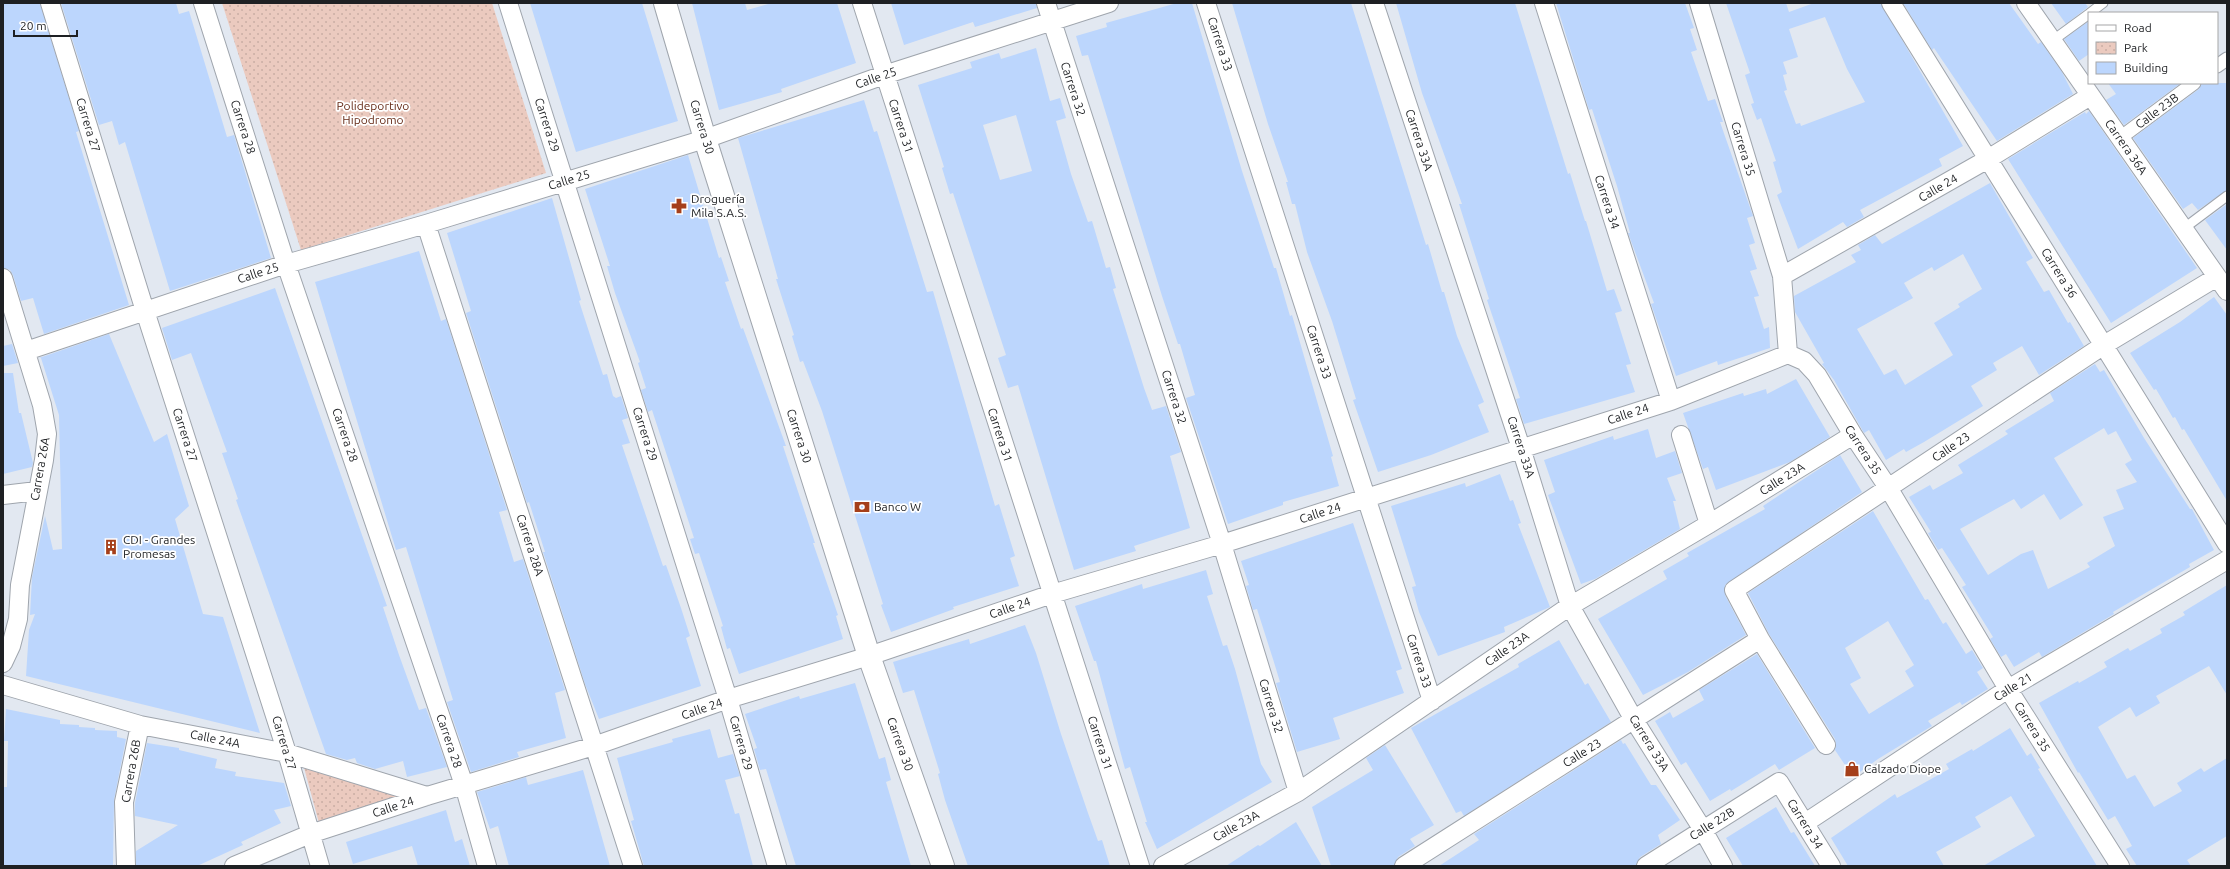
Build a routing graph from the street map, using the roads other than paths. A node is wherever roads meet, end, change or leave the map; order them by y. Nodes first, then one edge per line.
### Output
1 (50, 3) edge
2 (203, 3) edge
3 (508, 3) edge
4 (665, 3) edge
5 (862, 3) edge
6 (1046, 3) edge
7 (1110, 3) edge
8 (1206, 3) edge
9 (1374, 3) edge
10 (1544, 3) edge
11 (1699, 3) edge
12 (1891, 3) edge
13 (2026, 3) edge
14 (2103, 3) edge
15 (2090, 12) edge
16 (2088, 14) edge
17 (1051, 21) junction
18 (2052, 41) junction
19 (2227, 59) edge
20 (2218, 65) edge
21 (884, 75) junction
22 (2193, 84) edge
23 (2090, 96) junction
24 (2120, 138) junction
25 (705, 139) junction
26 (1988, 159) junction
27 (565, 181) junction
28 (2227, 196) edge
29 (426, 224) junction
30 (2183, 229) junction
31 (286, 264) junction
32 (1782, 276) junction
33 (2217, 277) junction
34 (3, 278) edge
35 (2227, 292) edge
36 (145, 310) junction
37 (2104, 345) junction
38 (26, 351) junction
39 (1788, 354) junction
40 (1671, 401) junction
41 (1681, 435) dead end
42 (1853, 435) junction
43 (1521, 448) junction
44 (1889, 489) junction
45 (37, 491) junction
46 (3, 495) edge
47 (1365, 498) junction
48 (1709, 524) junction
49 (1222, 544) junction
50 (2227, 544) edge
51 (2227, 560) edge
52 (1052, 594) junction
53 (1570, 606) junction
54 (1760, 639) junction
55 (869, 656) junction
56 (3, 663) edge
57 (3, 685) edge
58 (2008, 689) junction
59 (728, 699) junction
60 (1432, 702) junction
61 (1634, 720) junction
62 (140, 725) junction
63 (1826, 745) dead end
64 (594, 746) junction
65 (287, 753) junction
66 (1779, 782) joint
67 (464, 785) junction
68 (1298, 792) junction
69 (427, 796) junction
70 (1806, 823) junction
71 (1703, 830) junction
72 (310, 834) junction
73 (126, 866) edge
74 (234, 866) edge
75 (320, 866) edge
76 (487, 866) edge
77 (633, 866) edge
78 (777, 866) edge
79 (943, 866) edge
80 (1140, 866) edge
81 (1163, 866) edge
82 (1404, 866) edge
83 (1646, 866) edge
84 (1723, 866) edge
85 (1831, 866) edge
86 (2120, 866) edge

1 - 36 street, Carrera 27
2 - 31 street, Carrera 28
3 - 27 street, Carrera 29
4 - 25 street, Carrera 30
5 - 21 street, Carrera 31
6 - 17 street, Carrera 32
7 - 17 street, Calle 25
8 - 47 street, Carrera 33
9 - 43 street, Carrera 33A
10 - 40 street, Carrera 34
11 - 32 street, Carrera 35
12 - 26 street, Carrera 36
13 - 18 street, Carrera 36A
14 - 15 lane
16 - 18 lane
17 - 21 street, Calle 25
17 - 49 street, Carrera 32
18 - 23 street, Carrera 36A
19 - 20 street
21 - 25 street, Calle 25
21 - 52 street, Carrera 31
22 - 24 street, Calle 23B
23 - 24 street, Carrera 36A
23 - 26 street, Calle 24
24 - 30 street, Carrera 36A
25 - 27 street, Calle 25
25 - 55 street, Carrera 30
26 - 32 street, Calle 24
26 - 37 street, Carrera 36
27 - 29 street, Calle 25
27 - 59 street, Carrera 29
28 - 30 lane
29 - 31 street, Calle 25
29 - 64 street, Carrera 28A
30 - 33 street, Carrera 36A
31 - 36 street, Calle 25
31 - 67 street, Carrera 28
32 - 39 street, Carrera 35
33 - 35 street, Carrera 36A
33 - 37 street, Calle 23
34 - 38 street, Carrera 26A
36 - 38 street, Calle 25
36 - 65 street, Carrera 27
37 - 44 street, Calle 23
37 - 50 street, Carrera 36
38 - 45 street, Carrera 26A
39 - 40 street, Calle 24
39 - 42 street, Carrera 35
40 - 43 street, Calle 24
41 - 48 street
42 - 44 street, Carrera 35
42 - 48 street, Calle 23A
43 - 47 street, Calle 24
43 - 53 street, Carrera 33A
44 - 54 street, Calle 23
44 - 58 street, Carrera 35
45 - 46 street
45 - 56 street, Carrera 26A
47 - 49 street, Calle 24
47 - 60 street, Carrera 33
48 - 53 street, Calle 23A
49 - 52 street, Calle 24
49 - 68 street, Carrera 32
51 - 58 street, Calle 21
52 - 55 street, Calle 24
52 - 80 street, Carrera 31
53 - 60 street, Calle 23A
53 - 61 street, Carrera 33A
54 - 61 street, Calle 23
54 - 63 street, Calle 23
55 - 59 street, Calle 24
55 - 79 street, Carrera 30
57 - 62 street, Calle 24A
58 - 70 street, Calle 21
58 - 86 street, Carrera 35
59 - 64 street, Calle 24
59 - 78 street, Carrera 29
60 - 68 street, Calle 23A
61 - 71 street, Carrera 33A
61 - 82 street, Calle 23
62 - 65 street, Calle 24A
62 - 73 street, Carrera 26B
64 - 67 street, Calle 24
64 - 77 street, Carrera 28A
65 - 69 street, Calle 24A
65 - 72 street, Carrera 27
66 - 70 street, Carrera 34
66 - 71 street, Calle 22B
67 - 69 street, Calle 24
67 - 76 street, Carrera 28
68 - 81 street, Calle 23A
69 - 72 street, Calle 24
70 - 85 street, Carrera 34
71 - 83 street, Calle 22B
71 - 84 street, Carrera 33A
72 - 74 street, Calle 24
72 - 75 street, Carrera 27

